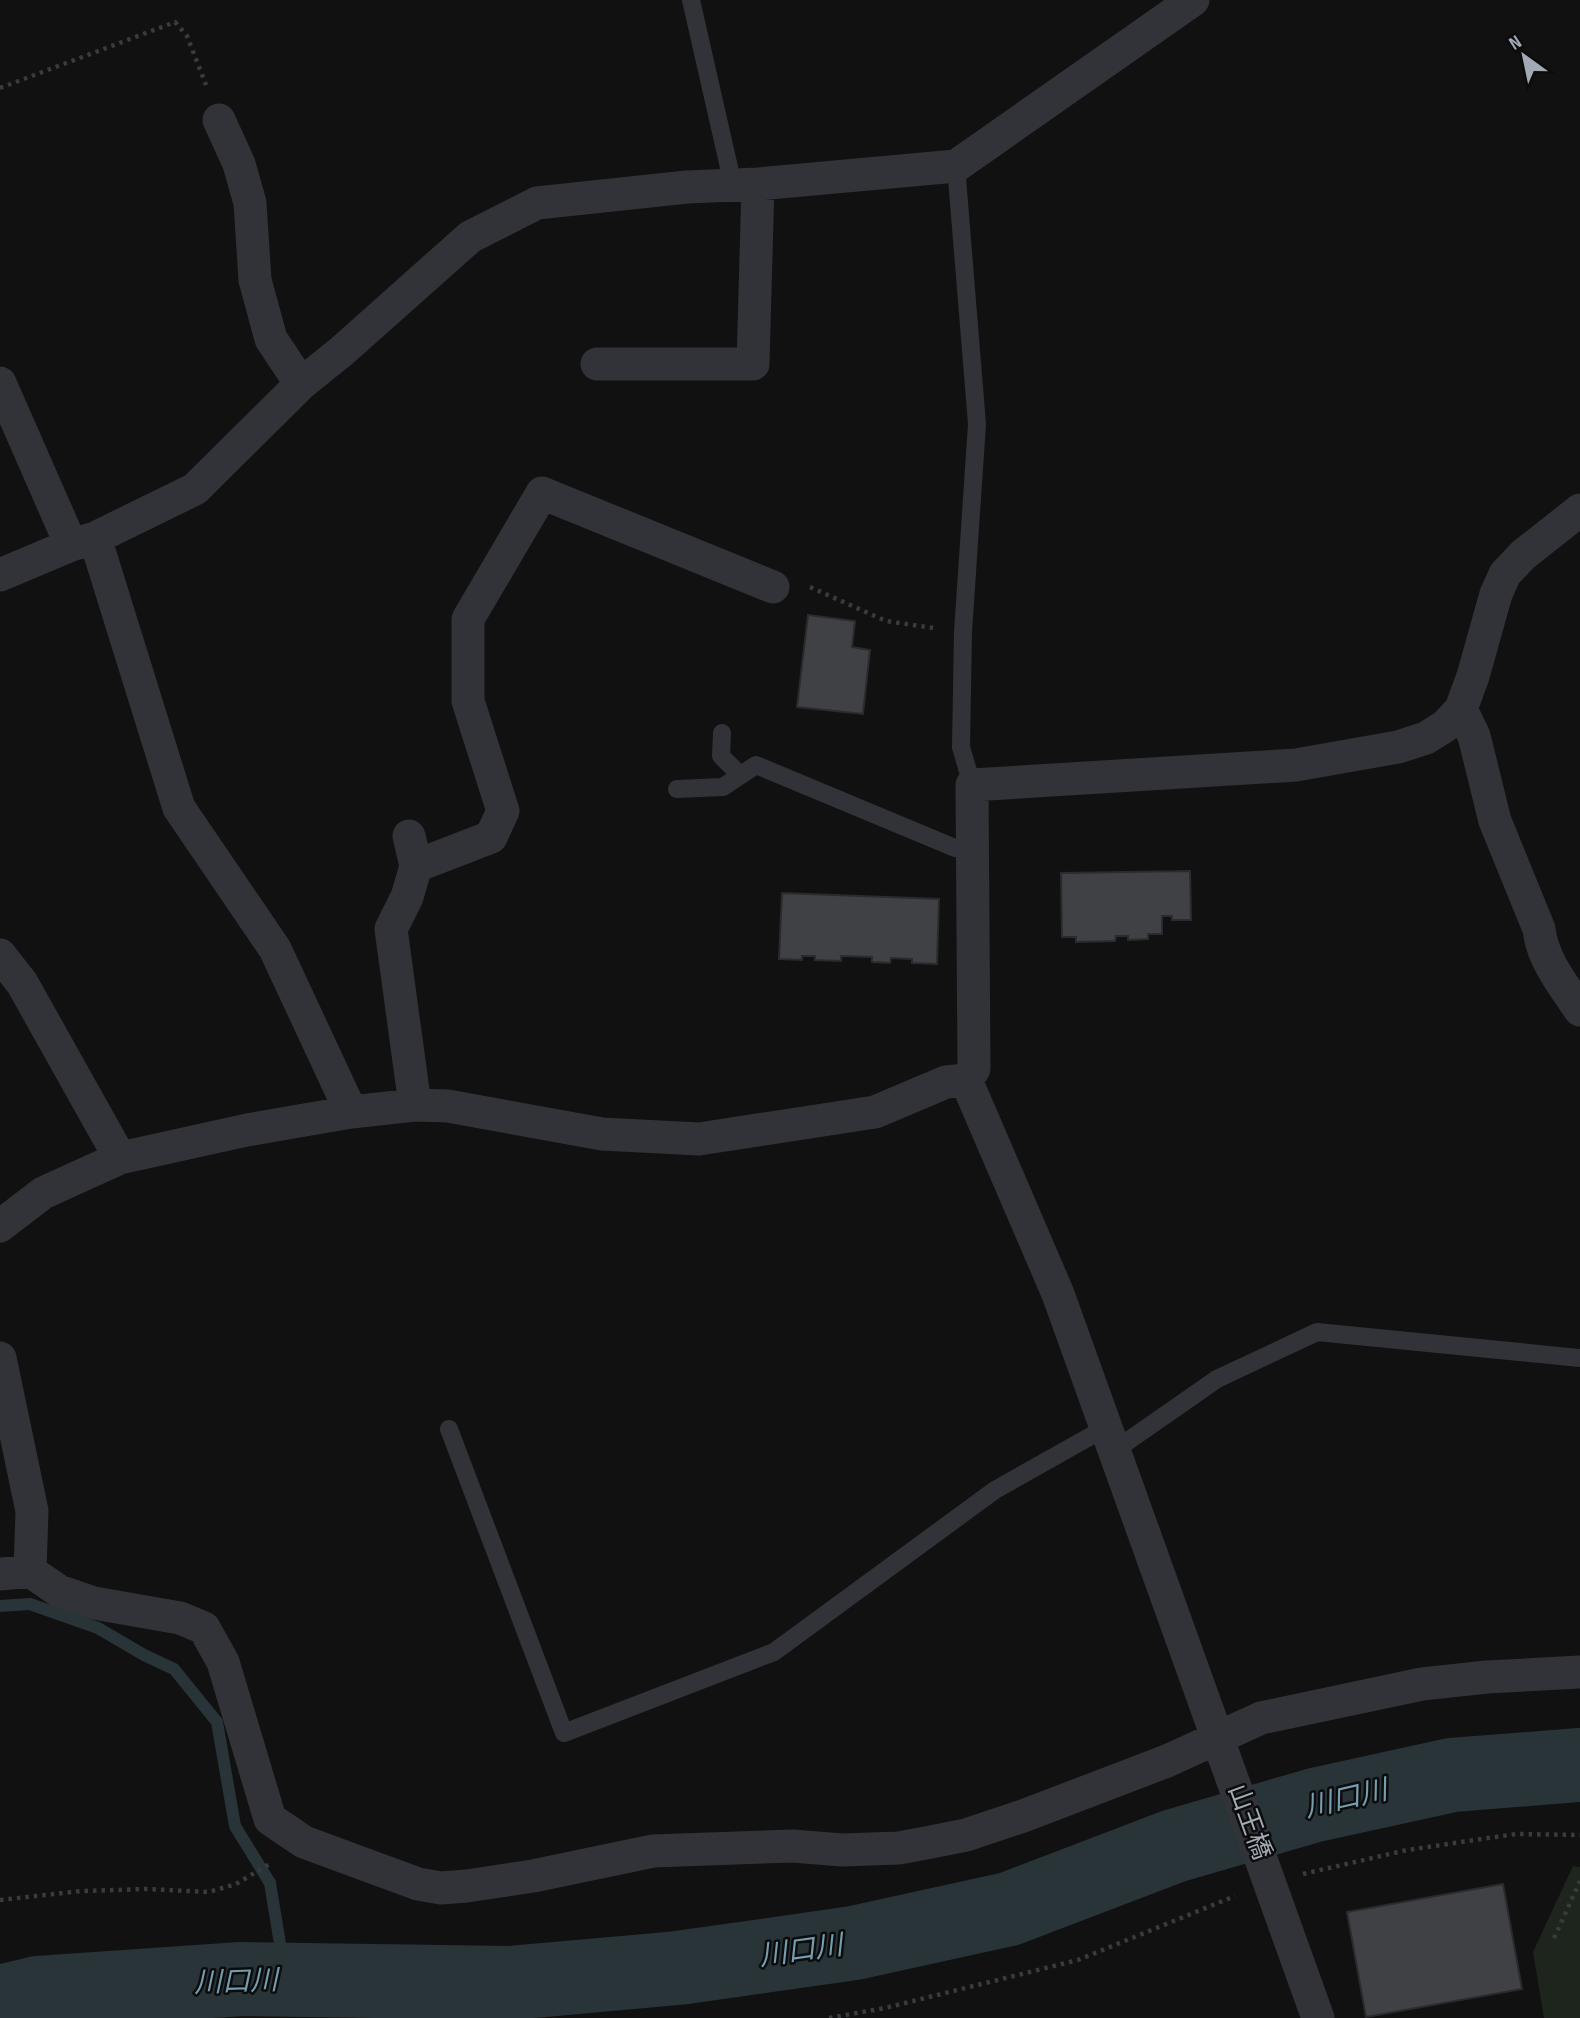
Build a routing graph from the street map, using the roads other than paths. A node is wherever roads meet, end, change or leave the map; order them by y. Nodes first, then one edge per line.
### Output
1 (691, 0) edge
2 (1193, 0) edge
3 (219, 120) road end
4 (956, 166) junction
5 (746, 185) junction
6 (597, 364) dead end
7 (0, 383) edge
8 (301, 384) junction
9 (1580, 510) edge
10 (83, 541) junction
11 (0, 575) edge
12 (789, 586) road end
13 (1461, 709) junction
14 (722, 733) dead end
15 (740, 775) junction
16 (972, 785) junction
17 (677, 789) dead end
18 (973, 847) junction
19 (0, 955) edge
20 (1580, 1010) edge
21 (966, 1080) junction
22 (415, 1105) junction
23 (351, 1112) junction
24 (120, 1158) junction
25 (0, 1226) edge
26 (0, 1358) edge
27 (1580, 1358) edge
28 (449, 1429) dead end
29 (1111, 1438) junction
30 (15, 1573) edge
31 (1580, 1672) edge
32 (1223, 1750) junction
33 (1318, 2018) edge

1 - 5 lane
2 - 4 street
3 - 8 street
4 - 5 street
4 - 16 lane
5 - 6 street
5 - 8 street
7 - 10 street
8 - 10 street
9 - 13 street
10 - 11 street
10 - 23 street
12 - 22 street
13 - 16 street
13 - 20 street
14 - 15 lane
15 - 17 lane
15 - 18 lane
16 - 18 street
18 - 21 street
19 - 24 street
21 - 22 street
21 - 29 street, 山王橋
22 - 23 street
23 - 24 street
24 - 25 street
26 - 30 street
27 - 29 lane
28 - 29 lane
29 - 32 street, 山王橋
30 - 32 street
31 - 32 street
32 - 33 street, 山王橋

